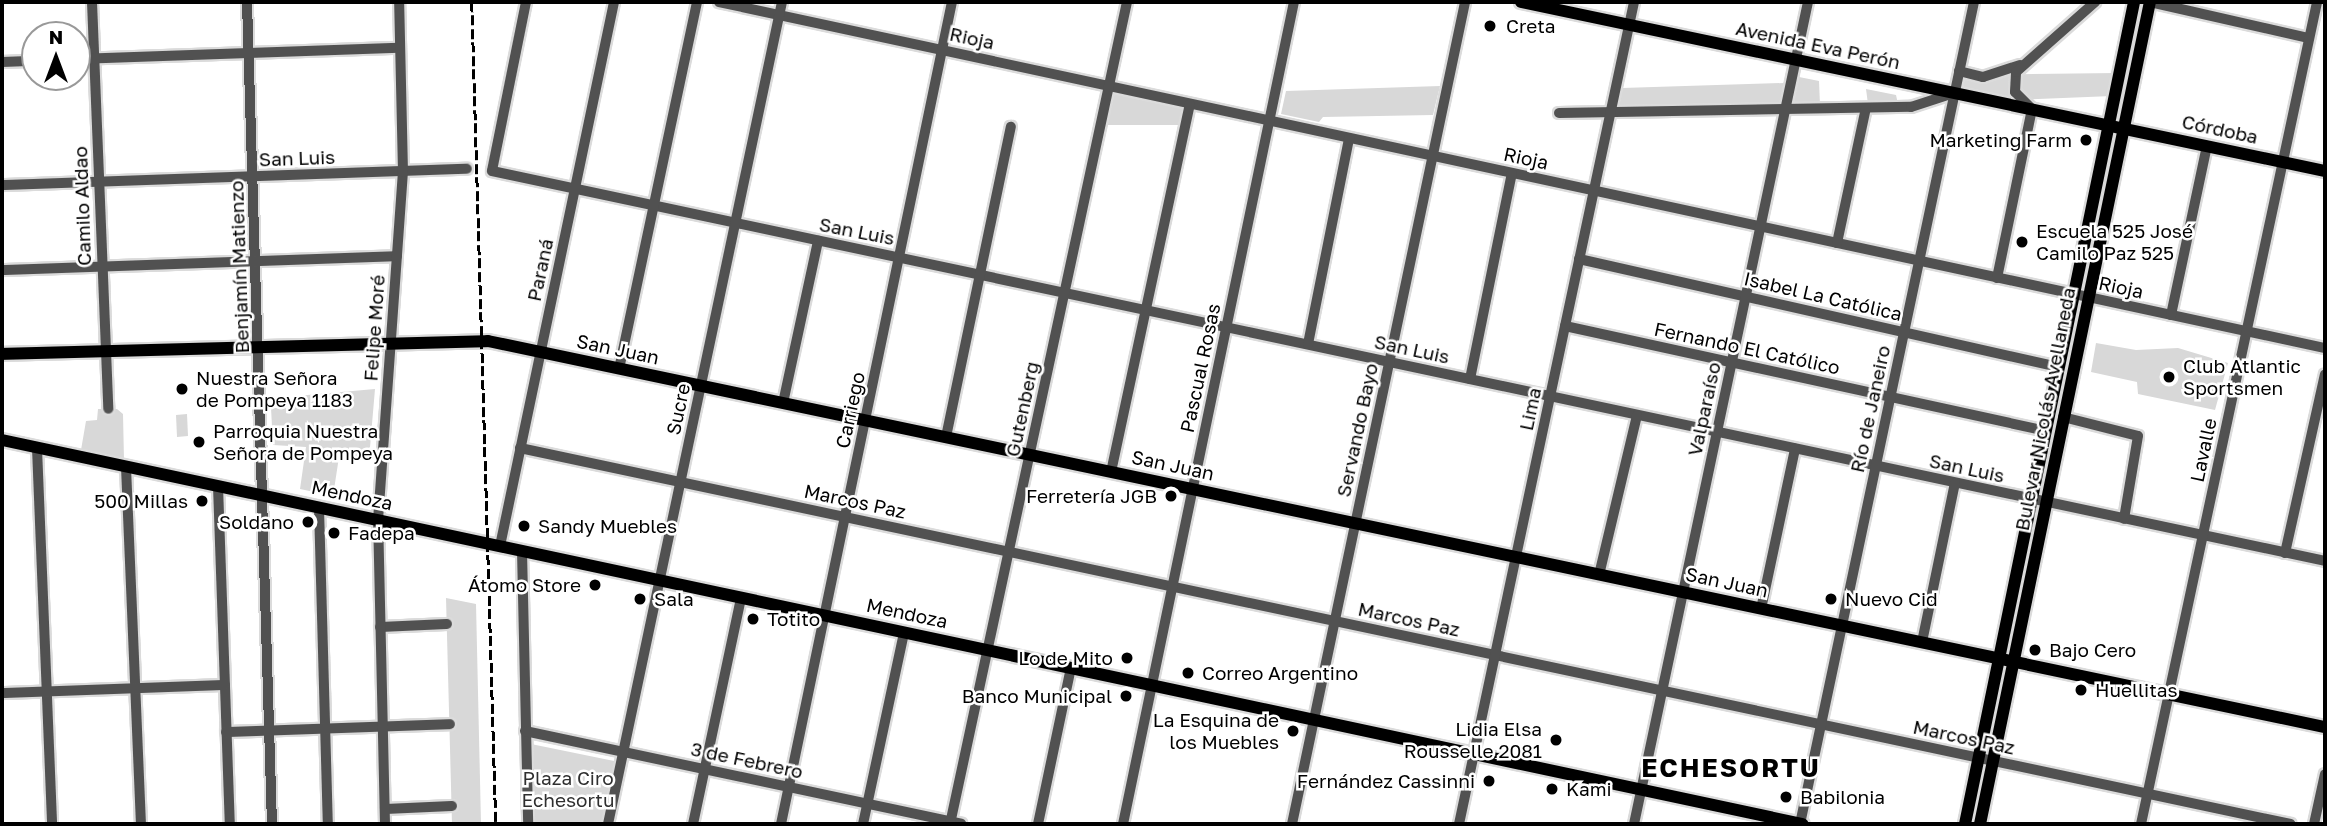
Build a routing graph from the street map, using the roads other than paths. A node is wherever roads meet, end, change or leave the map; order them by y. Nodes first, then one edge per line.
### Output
1 (92, 2) edge
2 (247, 2) edge
3 (398, 2) edge
4 (527, 2) edge
5 (614, 2) edge
6 (697, 2) edge
7 (719, 2) edge
8 (782, 2) edge
9 (953, 2) edge
10 (1127, 2) edge
11 (1294, 2) edge
12 (1465, 2) edge
13 (1521, 2) edge
14 (1634, 2) edge
15 (1808, 2) edge
16 (1973, 2) edge
17 (2095, 2) edge
18 (2134, 2) edge
19 (2150, 2) edge
20 (2317, 2) edge
21 (779, 15) junction
22 (1629, 26) junction
23 (2309, 38) junction
24 (399, 48) junction
25 (942, 50) junction
26 (250, 53) junction
27 (91, 58) edge
28 (94, 58) junction
29 (1795, 60) junction
30 (21, 61) edge
31 (2, 62) edge
32 (2020, 65) junction
33 (1959, 71) junction
34 (1109, 86) junction
35 (1954, 93) junction
36 (1191, 104) junction
37 (1866, 108) junction
38 (2032, 109) junction
39 (1785, 110) junction
40 (1559, 113) dead end
41 (1612, 113) junction
42 (1269, 120) junction
43 (2107, 125) junction
44 (1011, 127) dead end
45 (2123, 128) junction
46 (1349, 138) junction
47 (2207, 146) junction
48 (1433, 156) junction
49 (2283, 162) junction
50 (467, 169) dead end
51 (2325, 171) edge
52 (403, 172) junction
53 (1512, 173) junction
54 (253, 177) junction
55 (99, 182) junction
56 (2, 185) edge
57 (575, 189) junction
58 (1594, 191) junction
59 (654, 206) junction
60 (735, 224) junction
61 (1760, 226) junction
62 (818, 241) junction
63 (1837, 243) junction
64 (397, 256) junction
65 (900, 256) junction
66 (1579, 259) junction
67 (256, 261) junction
68 (1919, 261) junction
69 (102, 267) junction
70 (2, 270) edge
71 (980, 274) junction
72 (1997, 278) junction
73 (1065, 292) junction
74 (2073, 294) junction
75 (1745, 296) junction
76 (2087, 297) junction
77 (1147, 309) junction
78 (2171, 315) junction
79 (1565, 326) junction
80 (1226, 327) junction
81 (1904, 332) junction
82 (2246, 332) junction
83 (391, 344) junction
84 (1308, 344) junction
85 (259, 347) junction
86 (2325, 348) edge
87 (105, 352) junction
88 (540, 352) junction
89 (2, 354) edge
90 (1390, 362) junction
91 (1732, 362) junction
92 (2058, 367) junction
93 (619, 369) junction
94 (2325, 374) edge
95 (1470, 379) junction
96 (701, 386) junction
97 (1550, 396) junction
98 (1890, 397) junction
99 (783, 403) junction
100 (108, 409) dead end
101 (1637, 415) junction
102 (2063, 417) junction
103 (866, 421) junction
104 (2045, 431) junction
105 (1717, 432) junction
106 (946, 437) junction
107 (2, 440) edge
108 (37, 448) junction
109 (520, 448) junction
110 (1795, 449) junction
111 (1030, 455) junction
112 (1876, 466) junction
113 (126, 467) junction
114 (1111, 472) junction
115 (681, 482) junction
116 (1955, 483) junction
117 (218, 486) junction
118 (1192, 489) junction
119 (262, 496) junction
120 (2031, 500) junction
121 (2047, 503) junction
122 (318, 508) junction
123 (846, 517) junction
124 (2124, 519) junction
125 (377, 520) junction
126 (1355, 523) junction
127 (2202, 536) junction
128 (500, 546) junction
129 (522, 551) junction
130 (1009, 552) junction
131 (2286, 553) junction
132 (1516, 557) junction
133 (2325, 561) edge
134 (1599, 575) junction
135 (660, 580) junction
136 (1172, 587) junction
137 (1683, 592) junction
138 (741, 598) junction
139 (1761, 609) junction
140 (825, 615) junction
141 (1335, 621) junction
142 (447, 624) dead end
143 (1842, 626) junction
144 (380, 627) junction
145 (904, 632) junction
146 (1922, 642) junction
147 (988, 650) junction
148 (1495, 655) junction
149 (1998, 659) junction
150 (2014, 662) junction
151 (1071, 668) junction
152 (225, 685) junction
153 (1152, 685) junction
154 (135, 688) junction
155 (47, 691) junction
156 (1662, 691) junction
157 (2, 693) edge
158 (2168, 695) junction
159 (1314, 720) junction
160 (450, 724) dead end
161 (1821, 724) junction
162 (2325, 727) edge
163 (382, 728) junction
164 (269, 730) junction
165 (325, 730) junction
166 (525, 731) junction
167 (226, 732) junction
168 (624, 752) junction
169 (1474, 754) junction
170 (1978, 758) junction
171 (1993, 761) junction
172 (705, 769) junction
173 (2325, 774) edge
174 (790, 788) junction
175 (1642, 790) junction
176 (2147, 794) junction
177 (867, 804) junction
178 (452, 806) dead end
179 (385, 810) junction
180 (52, 824) edge
181 (141, 824) edge
182 (230, 824) edge
183 (272, 824) edge
184 (328, 824) edge
185 (386, 824) edge
186 (528, 824) edge
187 (608, 824) edge
188 (693, 824) edge
189 (781, 824) edge
190 (863, 824) edge
191 (954, 824) edge
192 (1038, 824) edge
193 (1123, 824) edge
194 (1292, 824) edge
195 (1459, 824) edge
196 (1634, 824) edge
197 (1801, 824) edge
198 (1965, 824) edge
199 (1980, 824) edge
200 (2141, 824) edge
201 (2291, 824) edge
202 (2315, 824) edge

1 - 28 street, Camilo Aldao
2 - 26 street, Benjamín Matienzo
3 - 24 street, Felipe Moré
4 - 57 street, San Luis
5 - 57 street, Paraná
6 - 59 street
7 - 21 street, Rioja
8 - 21 street, Sucre
9 - 25 street, Carriego
10 - 34 street, Gutenberg
11 - 42 street, Pascual Rosas
12 - 48 street, Servando Bayo
13 - 22 main road, Avenida Eva Perón
14 - 22 street, Lima
15 - 29 street, Valparaíso
16 - 33 street, Río de Janeiro
17 - 32 street
18 - 43 main road, Bulevar Nicolás Avellaneda
19 - 23 street
19 - 45 main road, Bulevar Nicolás Avellaneda
20 - 23 street, Lavalle
21 - 25 street, Rioja
21 - 60 street, Sucre
22 - 29 main road, Avenida Eva Perón
22 - 41 street, Lima
23 - 49 street, Lavalle
24 - 26 street
24 - 52 street, Felipe Moré
25 - 34 street, Rioja
25 - 65 street, Carriego
26 - 28 street
26 - 54 street, Benjamín Matienzo
27 - 28 street
28 - 55 street, Camilo Aldao
29 - 35 main road, Avenida Eva Perón
29 - 39 street, Valparaíso
30 - 31 street
32 - 33 street
32 - 38 street
33 - 35 street, Río de Janeiro
34 - 36 street, Rioja
34 - 73 street, Gutenberg
35 - 37 street
35 - 38 main road, Avenida Eva Perón
35 - 68 street, Río de Janeiro
36 - 42 street, Rioja
36 - 77 street
37 - 39 street
37 - 63 street
38 - 43 main road, Avenida Eva Perón
38 - 72 street
39 - 41 street
39 - 61 street, Valparaíso
40 - 41 street
41 - 58 street, Lima
42 - 46 street, Rioja
42 - 80 street, Pascual Rosas
43 - 45 main road, Córdoba
43 - 74 main road, Bulevar Nicolás Avellaneda
44 - 71 street
45 - 47 main road, Córdoba
45 - 76 main road, Bulevar Nicolás Avellaneda
46 - 48 street, Rioja
46 - 84 street
47 - 49 main road, Córdoba
47 - 78 street
48 - 53 street, Rioja
48 - 90 street, Servando Bayo
49 - 51 main road, Córdoba
49 - 82 street, Lavalle
50 - 52 street, San Luis
52 - 54 street, San Luis
52 - 64 street, Felipe Moré
53 - 58 street, Rioja
53 - 95 street
54 - 55 street, San Luis
54 - 67 street, Benjamín Matienzo
55 - 56 street, San Luis
55 - 69 street, Camilo Aldao
57 - 59 street, San Luis
57 - 88 street, Paraná
58 - 61 street, Rioja
58 - 66 street, Lima
59 - 60 street, San Luis
59 - 93 street
60 - 62 street, San Luis
60 - 96 street, Sucre
61 - 63 street, Rioja
61 - 75 street, Valparaíso
62 - 65 street, San Luis
62 - 99 street
63 - 68 street, Rioja
64 - 67 street
64 - 83 street, Felipe Moré
65 - 71 street, San Luis
65 - 103 street, Carriego
66 - 75 street, Isabel La Católica
66 - 79 street, Lima
67 - 69 street
67 - 85 street, Benjamín Matienzo
68 - 72 street, Rioja
68 - 81 street, Río de Janeiro
69 - 70 street
69 - 87 street, Camilo Aldao
71 - 73 street, San Luis
71 - 106 street
72 - 74 street, Rioja
73 - 77 street, San Luis
73 - 111 street, Gutenberg
74 - 76 street, Rioja
74 - 92 main road, Bulevar Nicolás Avellaneda
75 - 81 street, Isabel La Católica
75 - 91 street, Valparaíso
76 - 78 street, Rioja
76 - 102 main road, Bulevar Nicolás Avellaneda
77 - 80 street, San Luis
77 - 114 street
78 - 82 street, Rioja
79 - 91 street, Fernando El Católico
79 - 97 street, Lima
80 - 84 street, San Luis
80 - 118 street, Pascual Rosas
81 - 92 street, Isabel La Católica
81 - 98 street, Río de Janeiro
82 - 86 street, Rioja
82 - 127 street, Lavalle
83 - 85 main road, San Juan
83 - 88 main road, San Juan
83 - 125 street, Felipe Moré
84 - 90 street, San Luis
85 - 87 main road, San Juan
85 - 119 street, Benjamín Matienzo
87 - 89 main road, San Juan
87 - 100 street, Camilo Aldao
88 - 93 main road, San Juan
88 - 109 street, Paraná
90 - 95 street, San Luis
90 - 126 street, Servando Bayo
91 - 98 street, Fernando El Católico
91 - 105 street, Valparaíso
92 - 104 main road, Bulevar Nicolás Avellaneda
93 - 96 main road, San Juan
94 - 131 street
95 - 97 street, San Luis
96 - 99 main road, San Juan
96 - 115 street, Sucre
97 - 101 street, San Luis
97 - 132 street, Lima
98 - 104 street, Fernando El Católico
98 - 112 street, Río de Janeiro
99 - 103 main road, San Juan
101 - 105 street, San Luis
101 - 134 street
102 - 121 main road, Bulevar Nicolás Avellaneda
102 - 124 street
103 - 106 main road, San Juan
103 - 123 street, Carriego
104 - 120 main road, Bulevar Nicolás Avellaneda
105 - 110 street, San Luis
105 - 137 street, Valparaíso
106 - 111 main road, San Juan
107 - 108 main road, Mendoza
108 - 113 main road, Mendoza
108 - 155 street
109 - 115 street, Marcos Paz
109 - 128 street, Paraná
110 - 112 street, San Luis
110 - 139 street
111 - 114 main road, San Juan
111 - 130 street, Gutenberg
112 - 116 street, San Luis
112 - 143 street, Río de Janeiro
113 - 117 main road, Mendoza
113 - 154 street
114 - 118 main road, San Juan
115 - 123 street, Marcos Paz
115 - 135 street, Sucre
116 - 120 street, San Luis
116 - 146 street
117 - 119 main road, Mendoza
117 - 152 street
118 - 126 main road, San Juan
118 - 136 street, Pascual Rosas
119 - 122 main road, Mendoza
119 - 164 street, Benjamín Matienzo
120 - 121 street, San Luis
120 - 149 main road, Bulevar Nicolás Avellaneda
121 - 124 street, San Luis
121 - 150 main road, Bulevar Nicolás Avellaneda
122 - 125 main road, Mendoza
122 - 165 street
123 - 130 street, Marcos Paz
123 - 140 street, Carriego
124 - 127 street, San Luis
125 - 128 main road, Mendoza
125 - 144 street, Felipe Moré
126 - 132 main road, San Juan
126 - 141 street, Servando Bayo
127 - 131 street, San Luis
127 - 158 street, Lavalle
128 - 129 main road, Mendoza
129 - 135 main road, Mendoza
129 - 166 street
130 - 136 street, Marcos Paz
130 - 147 street, Gutenberg
131 - 133 street, San Luis
132 - 134 main road, San Juan
132 - 148 street, Lima
134 - 137 main road, San Juan
135 - 138 main road, Mendoza
135 - 168 street, Sucre
136 - 141 street, Marcos Paz
136 - 153 street, Pascual Rosas
137 - 139 main road, San Juan
137 - 156 street, Valparaíso
138 - 140 main road, Mendoza
138 - 172 street
139 - 143 main road, San Juan
140 - 145 main road, Mendoza
140 - 174 street, Carriego
141 - 148 street, Marcos Paz
141 - 159 street, Servando Bayo
142 - 144 street
143 - 146 main road, San Juan
143 - 161 street, Río de Janeiro
144 - 163 street, Felipe Moré
145 - 147 main road, Mendoza
145 - 177 street
146 - 149 main road, San Juan
147 - 151 main road, Mendoza
147 - 191 street, Gutenberg
148 - 156 street, Marcos Paz
148 - 169 street, Lima
149 - 150 main road, San Juan
149 - 170 main road, Bulevar Nicolás Avellaneda
150 - 158 main road, San Juan
150 - 171 main road, Bulevar Nicolás Avellaneda
151 - 153 main road, Mendoza
151 - 192 street
152 - 154 street
152 - 167 street
153 - 159 main road, Mendoza
153 - 193 street, Pascual Rosas
154 - 155 street
154 - 181 street
155 - 157 street
155 - 180 street
156 - 161 street, Marcos Paz
156 - 175 street, Valparaíso
158 - 162 main road, San Juan
158 - 176 street, Lavalle
159 - 169 main road, Mendoza
159 - 194 street, Servando Bayo
160 - 163 street
161 - 170 street, Marcos Paz
161 - 197 street, Río de Janeiro
163 - 165 street
163 - 179 street, Felipe Moré
164 - 165 street
164 - 167 street
164 - 183 street, Benjamín Matienzo
165 - 184 street
166 - 168 street, 3 de Febrero
166 - 186 street
167 - 182 street
168 - 172 street, 3 de Febrero
168 - 187 street, Sucre
169 - 175 main road, Mendoza
169 - 195 street, Lima
170 - 171 street, Marcos Paz
170 - 198 main road, Bulevar Nicolás Avellaneda
171 - 176 street, Marcos Paz
171 - 199 main road, Bulevar Nicolás Avellaneda
172 - 174 street, 3 de Febrero
172 - 188 street
173 - 202 street
174 - 177 street, 3 de Febrero
174 - 189 street, Carriego
175 - 196 street, Valparaíso
175 - 197 main road, Mendoza
176 - 200 street, Lavalle
176 - 201 street, Marcos Paz
177 - 190 street
177 - 191 street, 3 de Febrero
178 - 179 street
179 - 185 street, Felipe Moré

